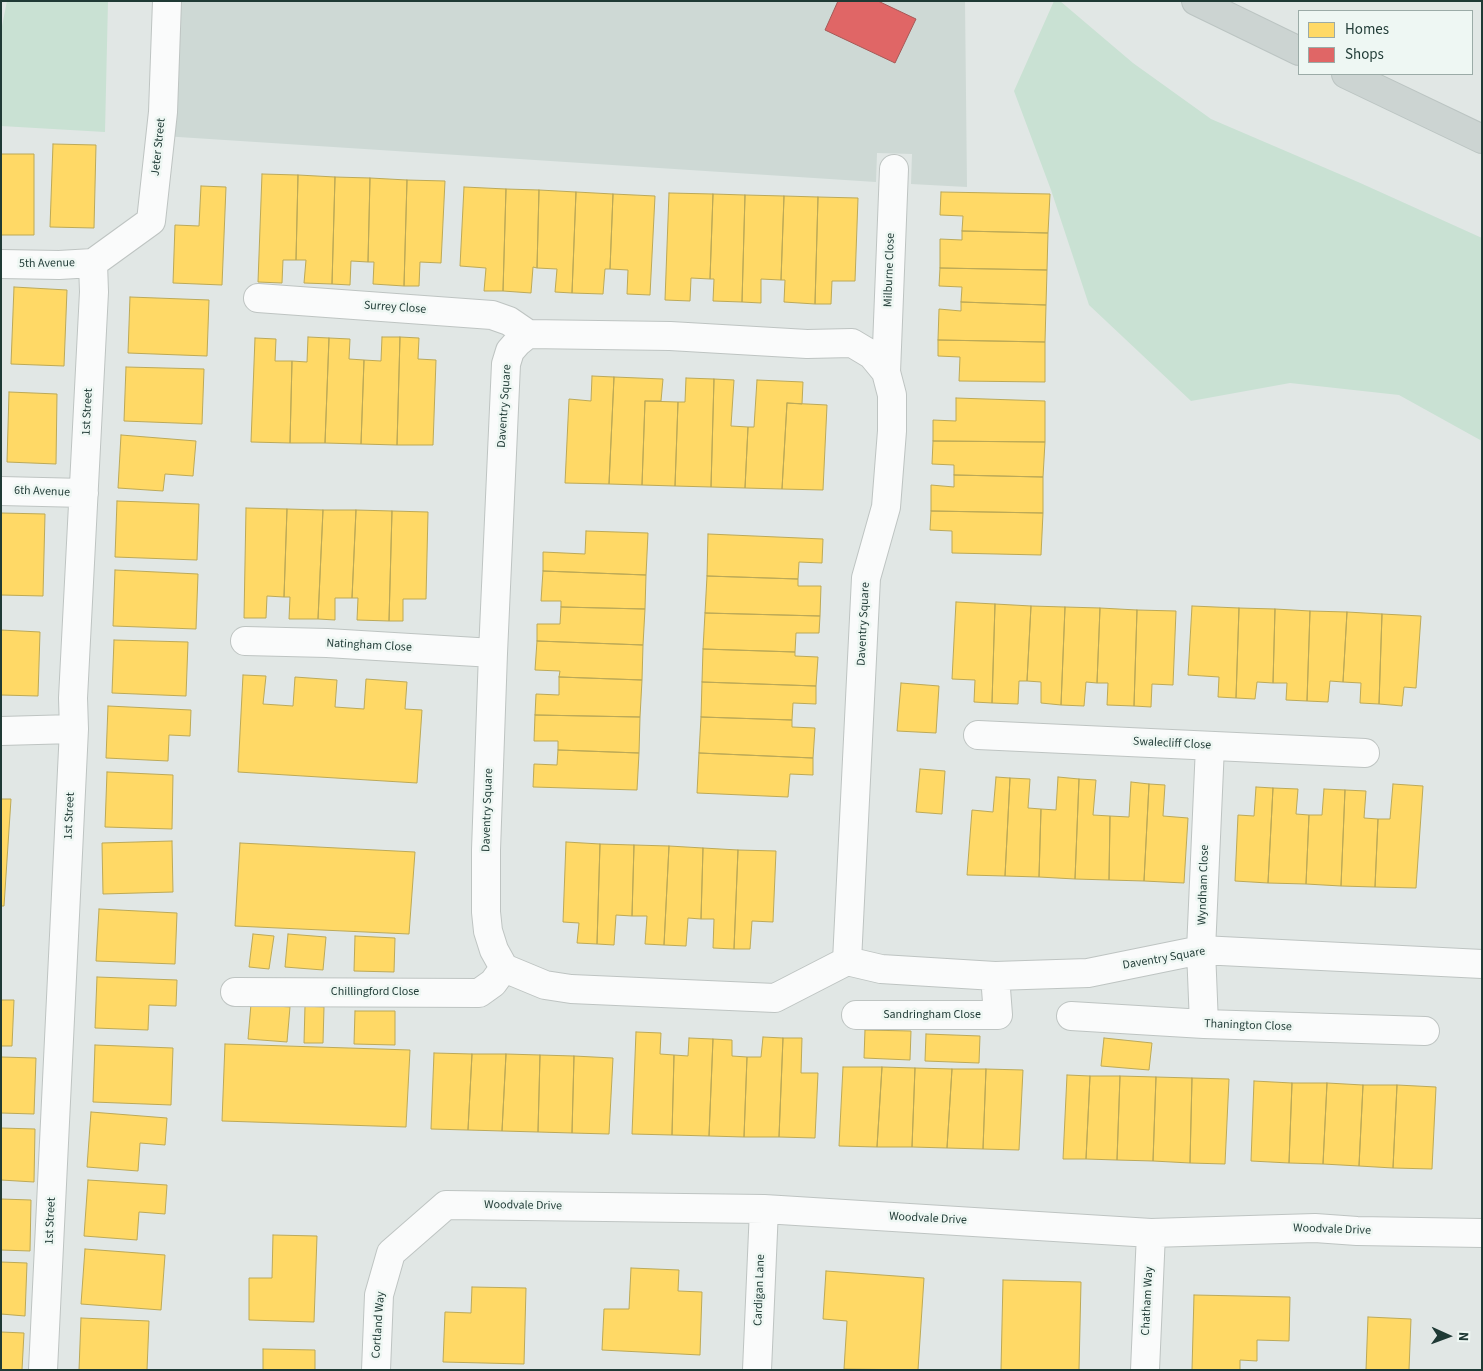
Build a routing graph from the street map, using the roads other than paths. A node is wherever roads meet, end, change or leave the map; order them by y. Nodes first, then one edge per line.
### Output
1 (167, 1) edge
2 (1196, 1) edge
3 (1298, 51) edge
4 (1348, 75) edge
5 (1482, 139) edge
6 (894, 169) dead end
7 (93, 262) junction
8 (1, 264) edge
9 (258, 298) dead end
10 (528, 334) junction
11 (886, 372) junction
12 (1, 491) edge
13 (84, 493) junction
14 (245, 641) dead end
15 (493, 653) junction
16 (74, 730) junction
17 (1, 731) edge
18 (978, 735) dead end
19 (1210, 746) junction
20 (1366, 753) dead end
21 (1201, 950) junction
22 (847, 960) junction
23 (1482, 964) edge
24 (504, 968) junction
25 (995, 976) junction
26 (235, 992) dead end
27 (856, 1015) dead end
28 (1071, 1016) dead end
29 (1204, 1024) junction
30 (1425, 1031) dead end
31 (764, 1209) junction
32 (1151, 1233) junction
33 (1482, 1233) edge
34 (392, 1253) joint
35 (44, 1370) edge
36 (376, 1370) edge
37 (757, 1370) edge
38 (1145, 1370) edge

1 - 7 street, Jeter Street
2 - 3 main road
4 - 5 main road
6 - 11 street, Milburne Close
7 - 8 street, 5th Avenue
7 - 13 street, 1st Street
9 - 10 street, Surrey Close
10 - 11 street, Daventry Square
10 - 15 street, Daventry Square
11 - 22 street, Daventry Square
12 - 13 street, 6th Avenue
13 - 16 street, 1st Street
14 - 15 street, Natingham Close
15 - 24 street, Daventry Square
16 - 17 street
16 - 35 street, 1st Street
18 - 19 street, Swalecliff Close
19 - 20 street, Swalecliff Close
19 - 21 street, Wyndham Close
21 - 23 street, Daventry Square
21 - 25 street, Daventry Square
21 - 29 street, Wyndham Close
22 - 24 street
22 - 25 street, Daventry Square
24 - 26 street, Chillingford Close
25 - 27 street, Sandringham Close
28 - 29 street, Thanington Close
29 - 30 street, Thanington Close
31 - 32 street, Woodvale Drive
31 - 34 street, Woodvale Drive
31 - 37 street, Cardigan Lane
32 - 33 street, Woodvale Drive
32 - 38 street, Chatham Way
34 - 36 street, Cortland Way

